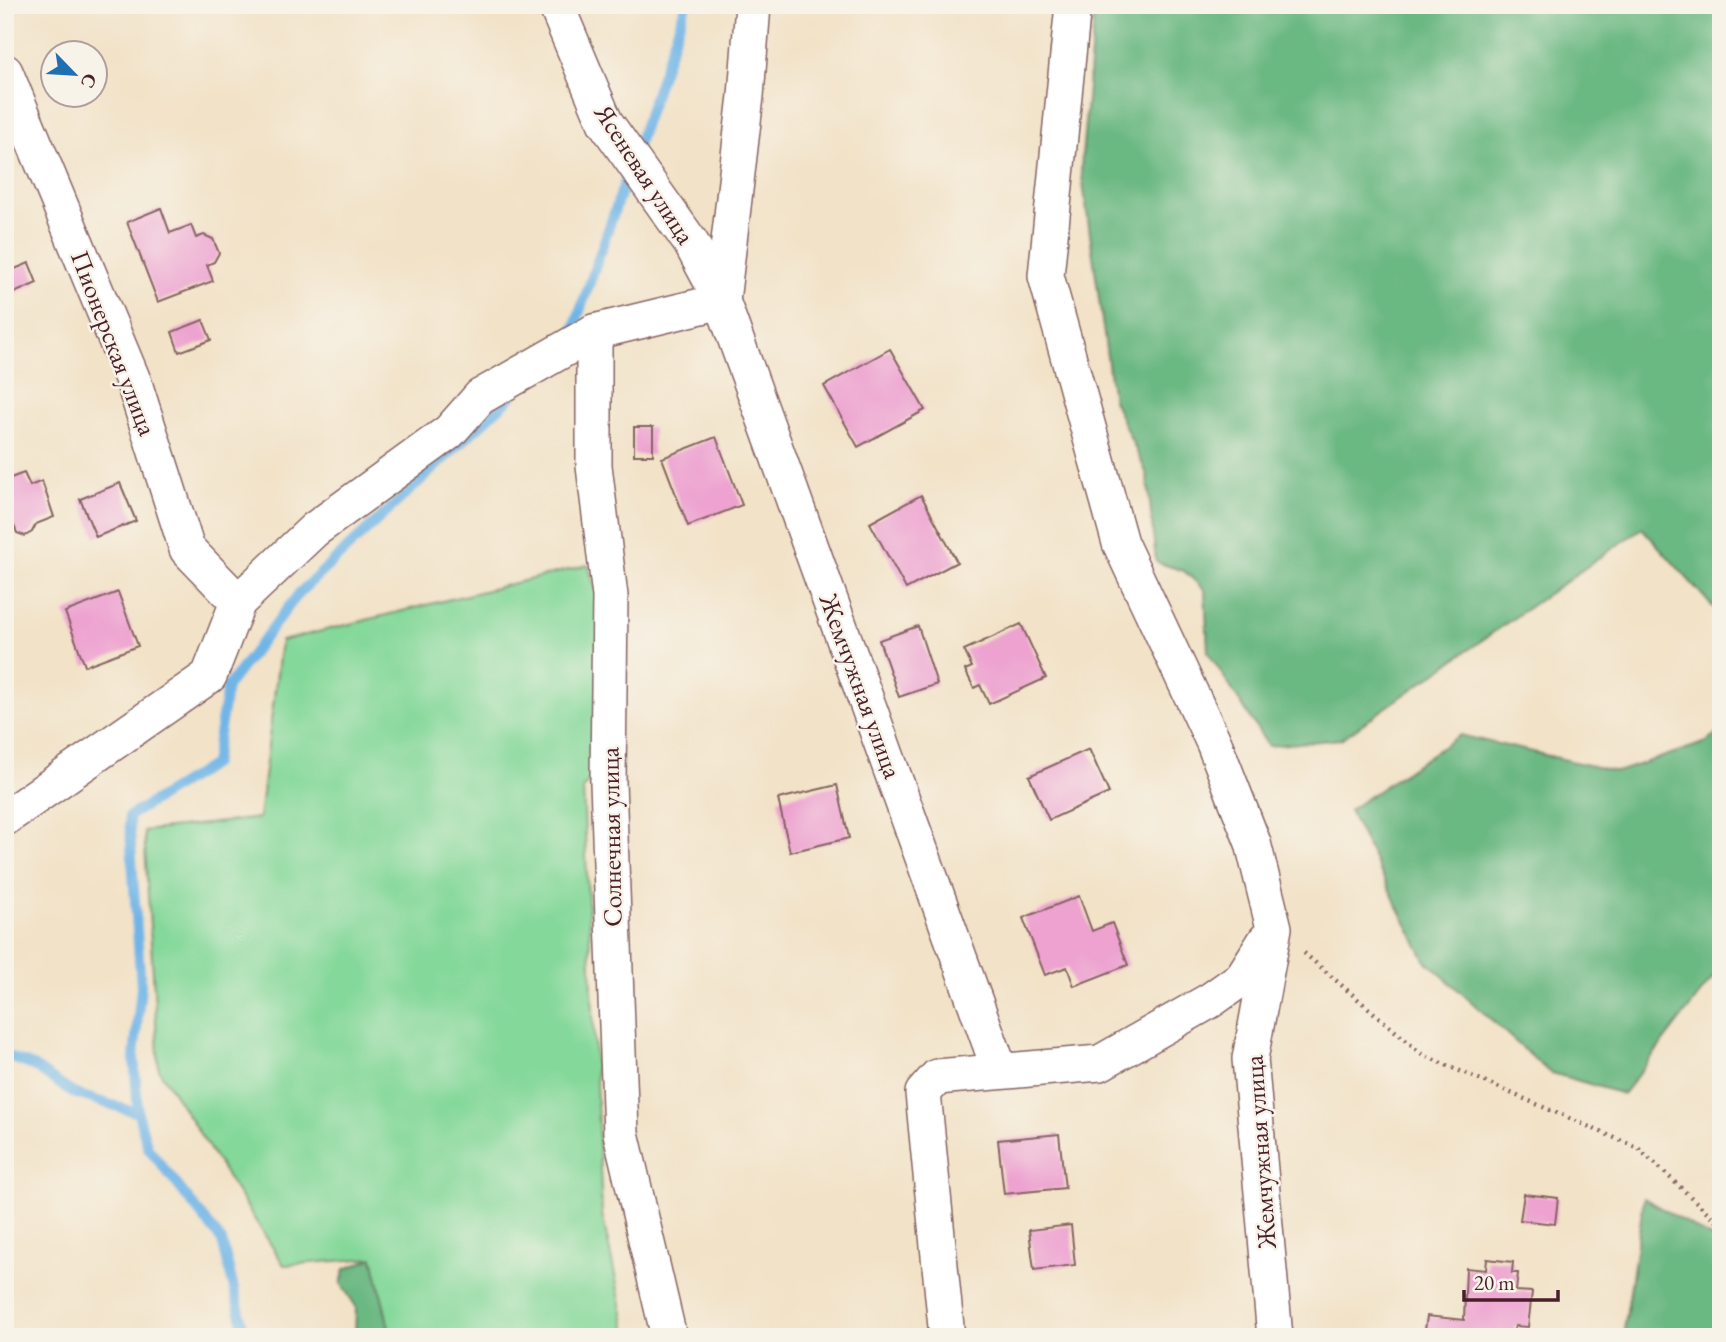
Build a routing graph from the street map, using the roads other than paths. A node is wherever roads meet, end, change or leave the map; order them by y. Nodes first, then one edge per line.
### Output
1 (556, 5) edge
2 (753, 5) edge
3 (1073, 5) edge
4 (5, 72) edge
5 (722, 301) junction
6 (594, 332) junction
7 (238, 602) junction
8 (5, 818) edge
9 (1274, 928) junction
10 (1000, 1072) junction
11 (669, 1337) edge
12 (947, 1337) edge
13 (1275, 1337) edge

1 - 5 street, Ясеневая улица
2 - 5 street
3 - 9 street, Жемчужная улица
4 - 7 street, Пионерская улица
5 - 6 street
5 - 10 street, Жемчужная улица
6 - 7 street
6 - 11 street, Солнечная улица
7 - 8 street
9 - 10 street
9 - 13 street, Жемчужная улица
10 - 12 street

